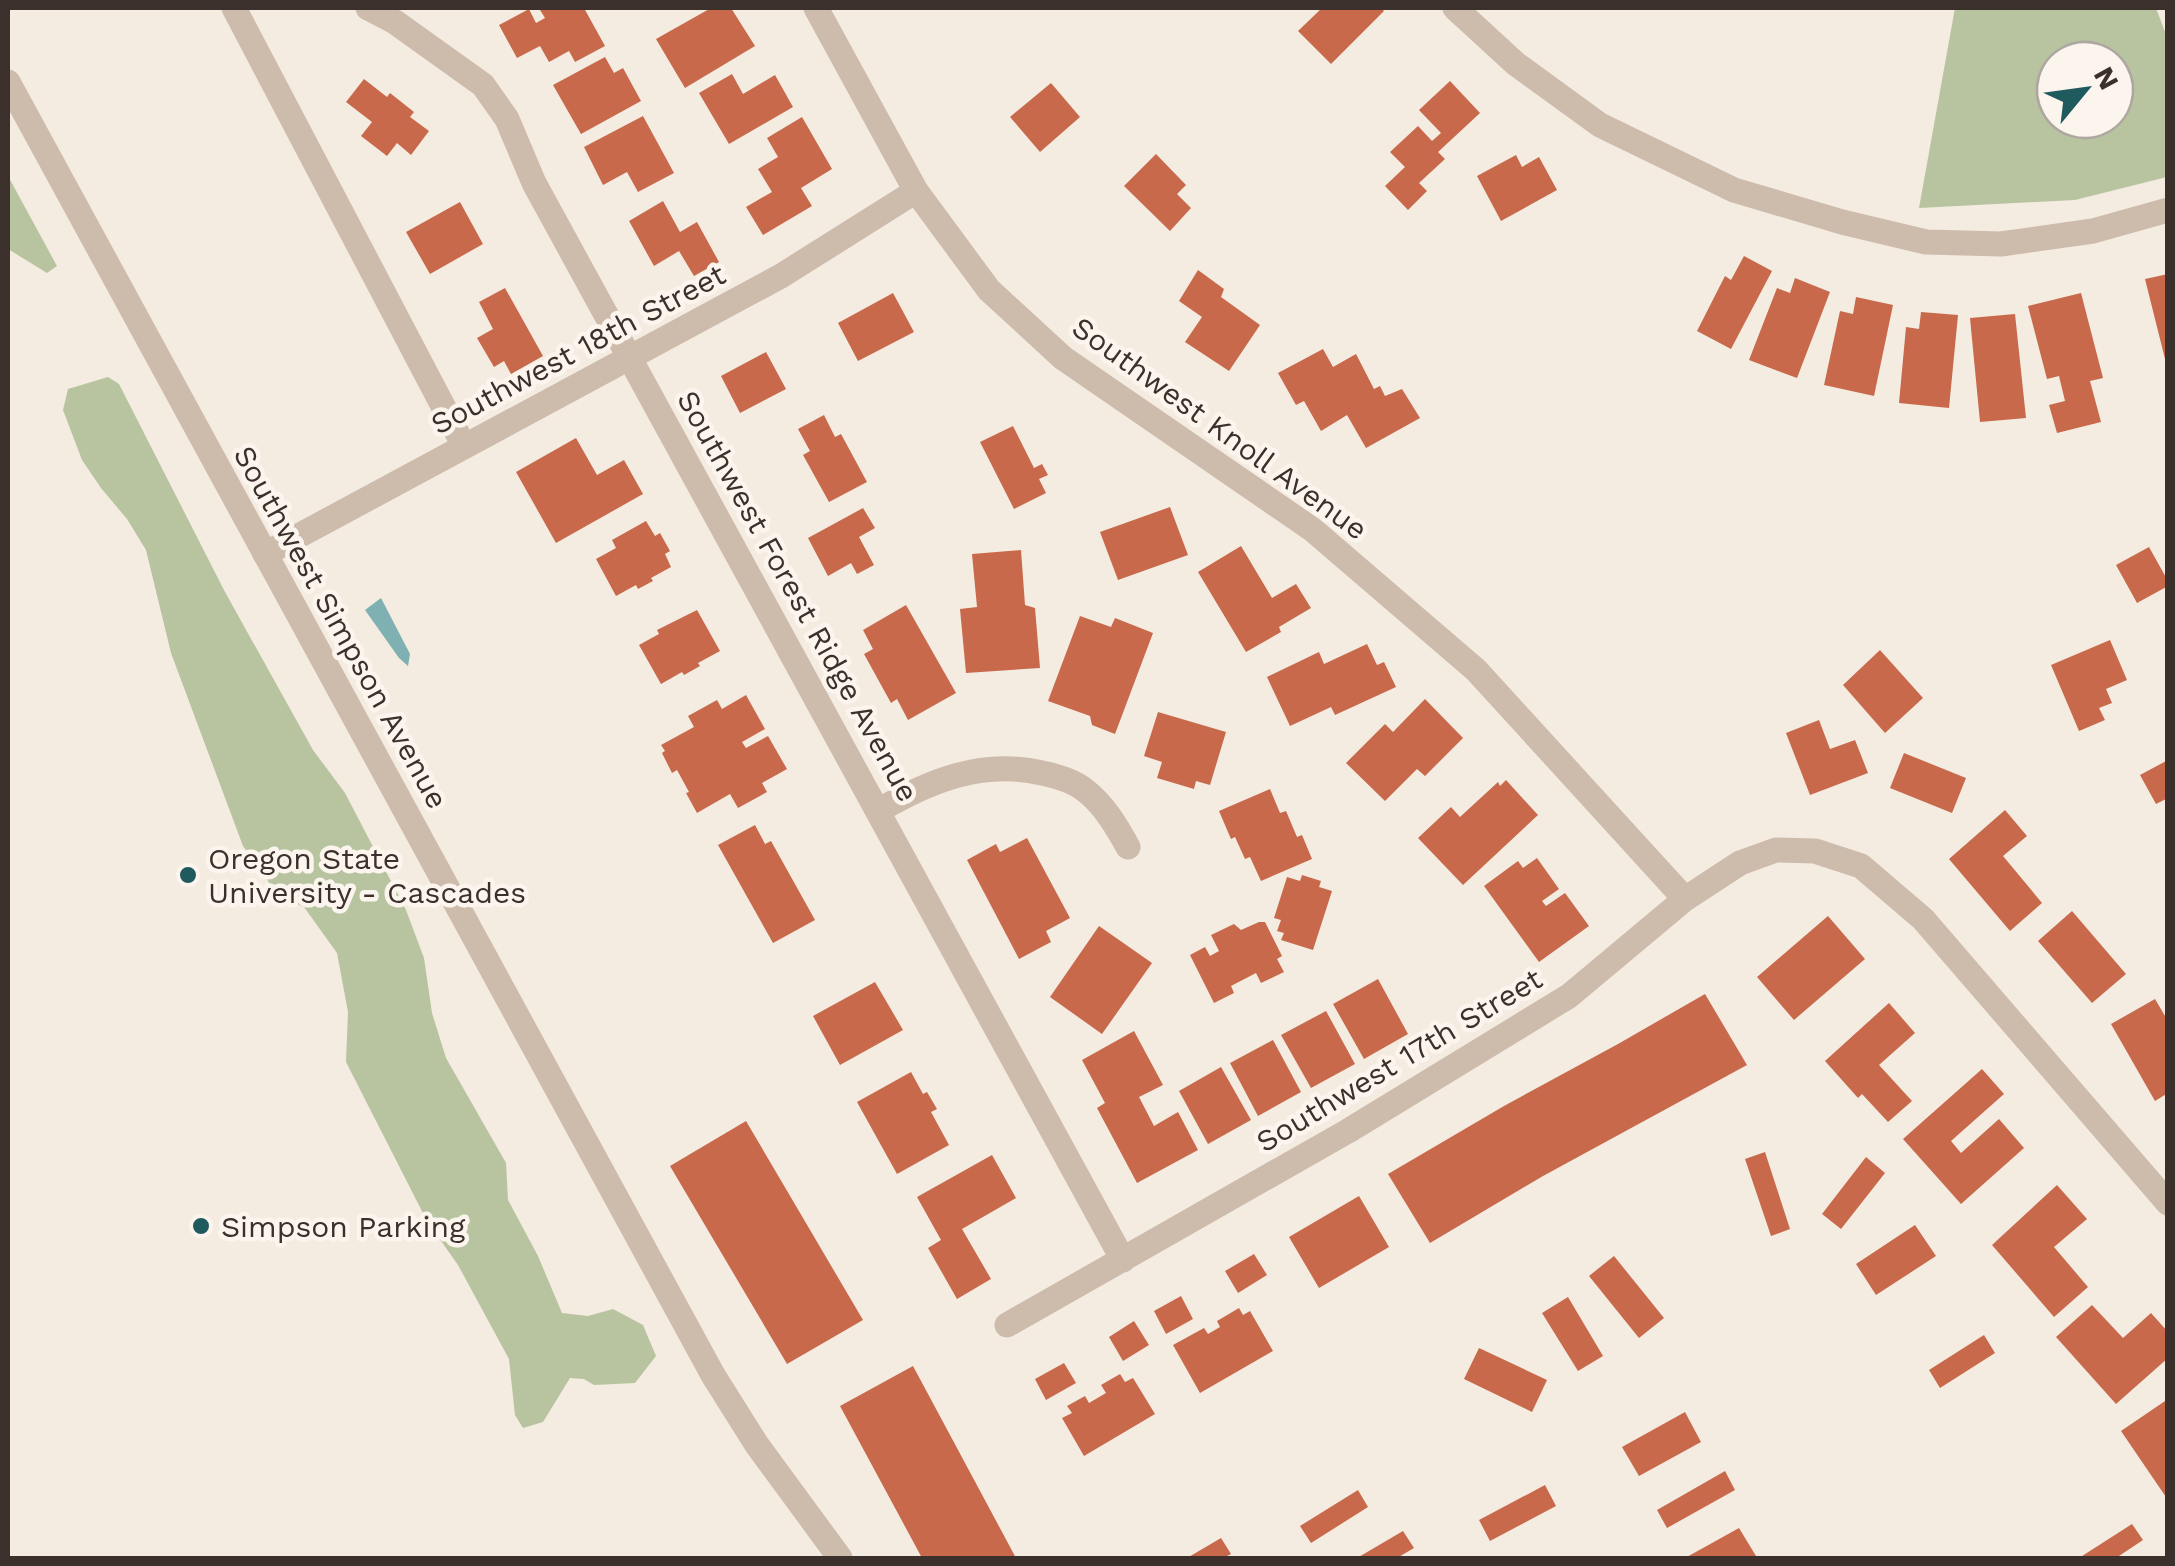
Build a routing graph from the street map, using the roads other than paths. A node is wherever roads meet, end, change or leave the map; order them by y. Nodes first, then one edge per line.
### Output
1 (234, 8) edge
2 (368, 8) edge
3 (816, 8) edge
4 (1455, 8) edge
5 (8, 82) edge
6 (916, 191) junction
7 (2168, 210) edge
8 (631, 357) junction
9 (464, 446) junction
10 (265, 554) junction
11 (878, 810) junction
12 (1128, 847) dead end
13 (1685, 899) junction
14 (2168, 1203) edge
15 (1123, 1260) junction
16 (1007, 1326) dead end
17 (840, 1558) edge

1 - 9 street
2 - 8 street, Southwest Forest Ridge Avenue
3 - 6 street, Southwest Knoll Avenue
4 - 7 street
5 - 10 street, Southwest Simpson Avenue
6 - 8 street, Southwest 18th Street
6 - 13 street, Southwest Knoll Avenue
8 - 9 street, Southwest 18th Street
8 - 11 street, Southwest Forest Ridge Avenue
9 - 10 street, Southwest 18th Street
10 - 17 street, Southwest Simpson Avenue
11 - 12 street
11 - 15 street, Southwest Forest Ridge Avenue
13 - 14 street, Southwest 17th Street
13 - 15 street, Southwest 17th Street
15 - 16 street, Southwest 17th Street

